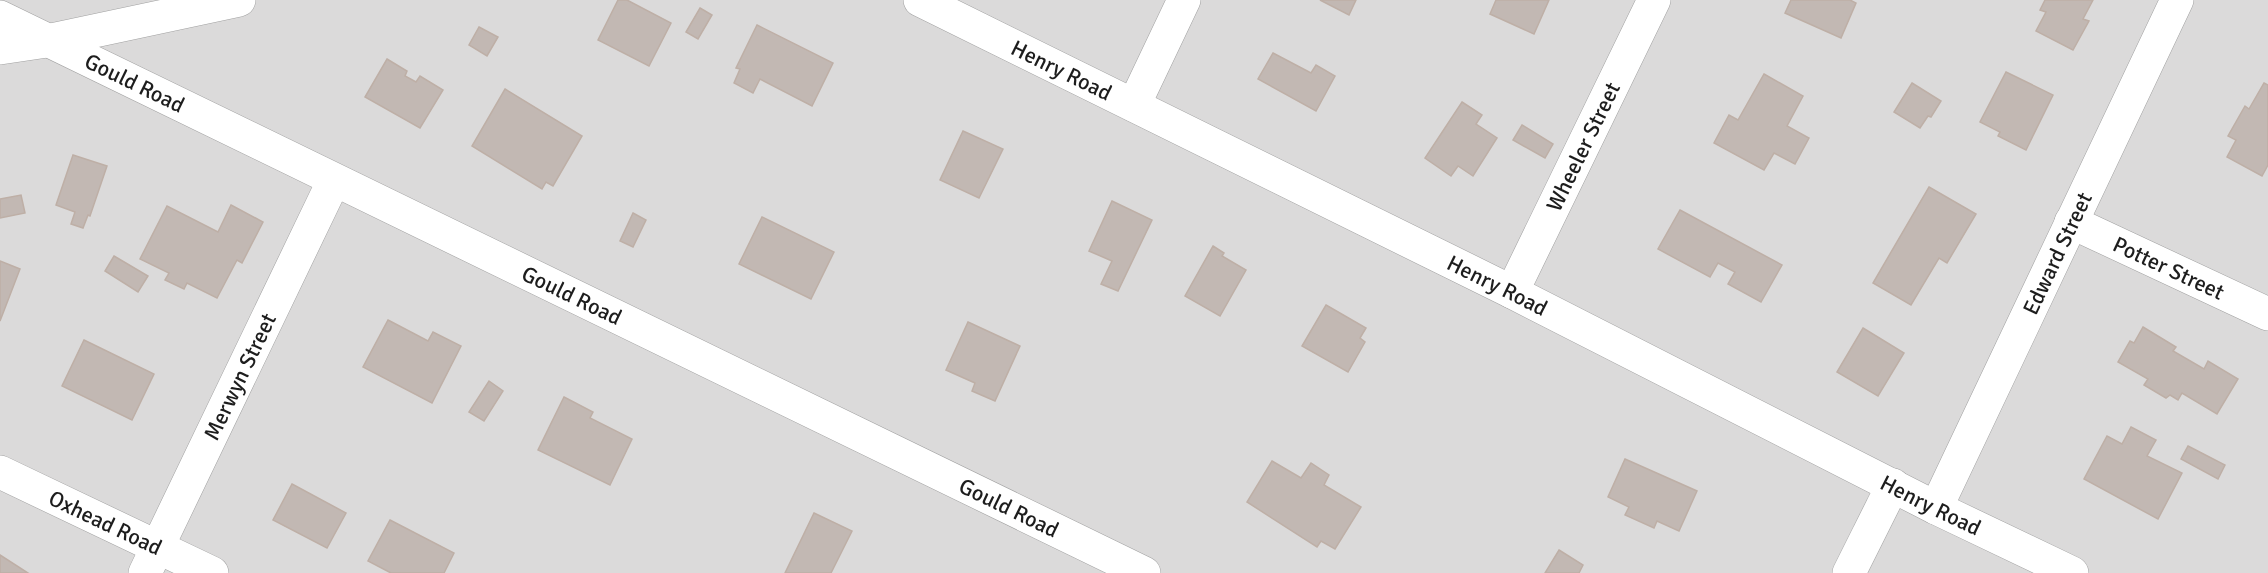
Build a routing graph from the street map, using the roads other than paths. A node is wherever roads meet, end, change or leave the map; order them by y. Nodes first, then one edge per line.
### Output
1 (239, 0) edge
2 (920, 0) edge
3 (1184, 0) edge
4 (1654, 0) edge
5 (2177, 0) edge
6 (0, 17) edge
7 (46, 41) junction
8 (0, 48) edge
9 (1134, 105) junction
10 (334, 180) junction
11 (2071, 222) junction
12 (1512, 292) junction
13 (2268, 314) edge
14 (0, 472) edge
15 (1893, 485) junction
16 (1936, 508) junction
17 (151, 560) edge
18 (212, 573) edge
19 (1144, 573) edge
20 (1849, 573) edge
21 (2072, 573) edge

1 - 7 street
2 - 9 street, Henry Road
3 - 9 street
4 - 12 street, Wheeler Street
5 - 11 street, Edward Street
6 - 7 street, Gould Road
7 - 8 street
7 - 10 street, Gould Road
9 - 12 street, Henry Road
10 - 17 street, Merwyn Street
10 - 19 street, Gould Road
11 - 13 street, Potter Street
11 - 16 street, Edward Street
12 - 15 street, Henry Road
14 - 17 street, Oxhead Road
15 - 16 street, Henry Road
15 - 20 street
16 - 21 street, Henry Road
17 - 18 street, Oxhead Road

